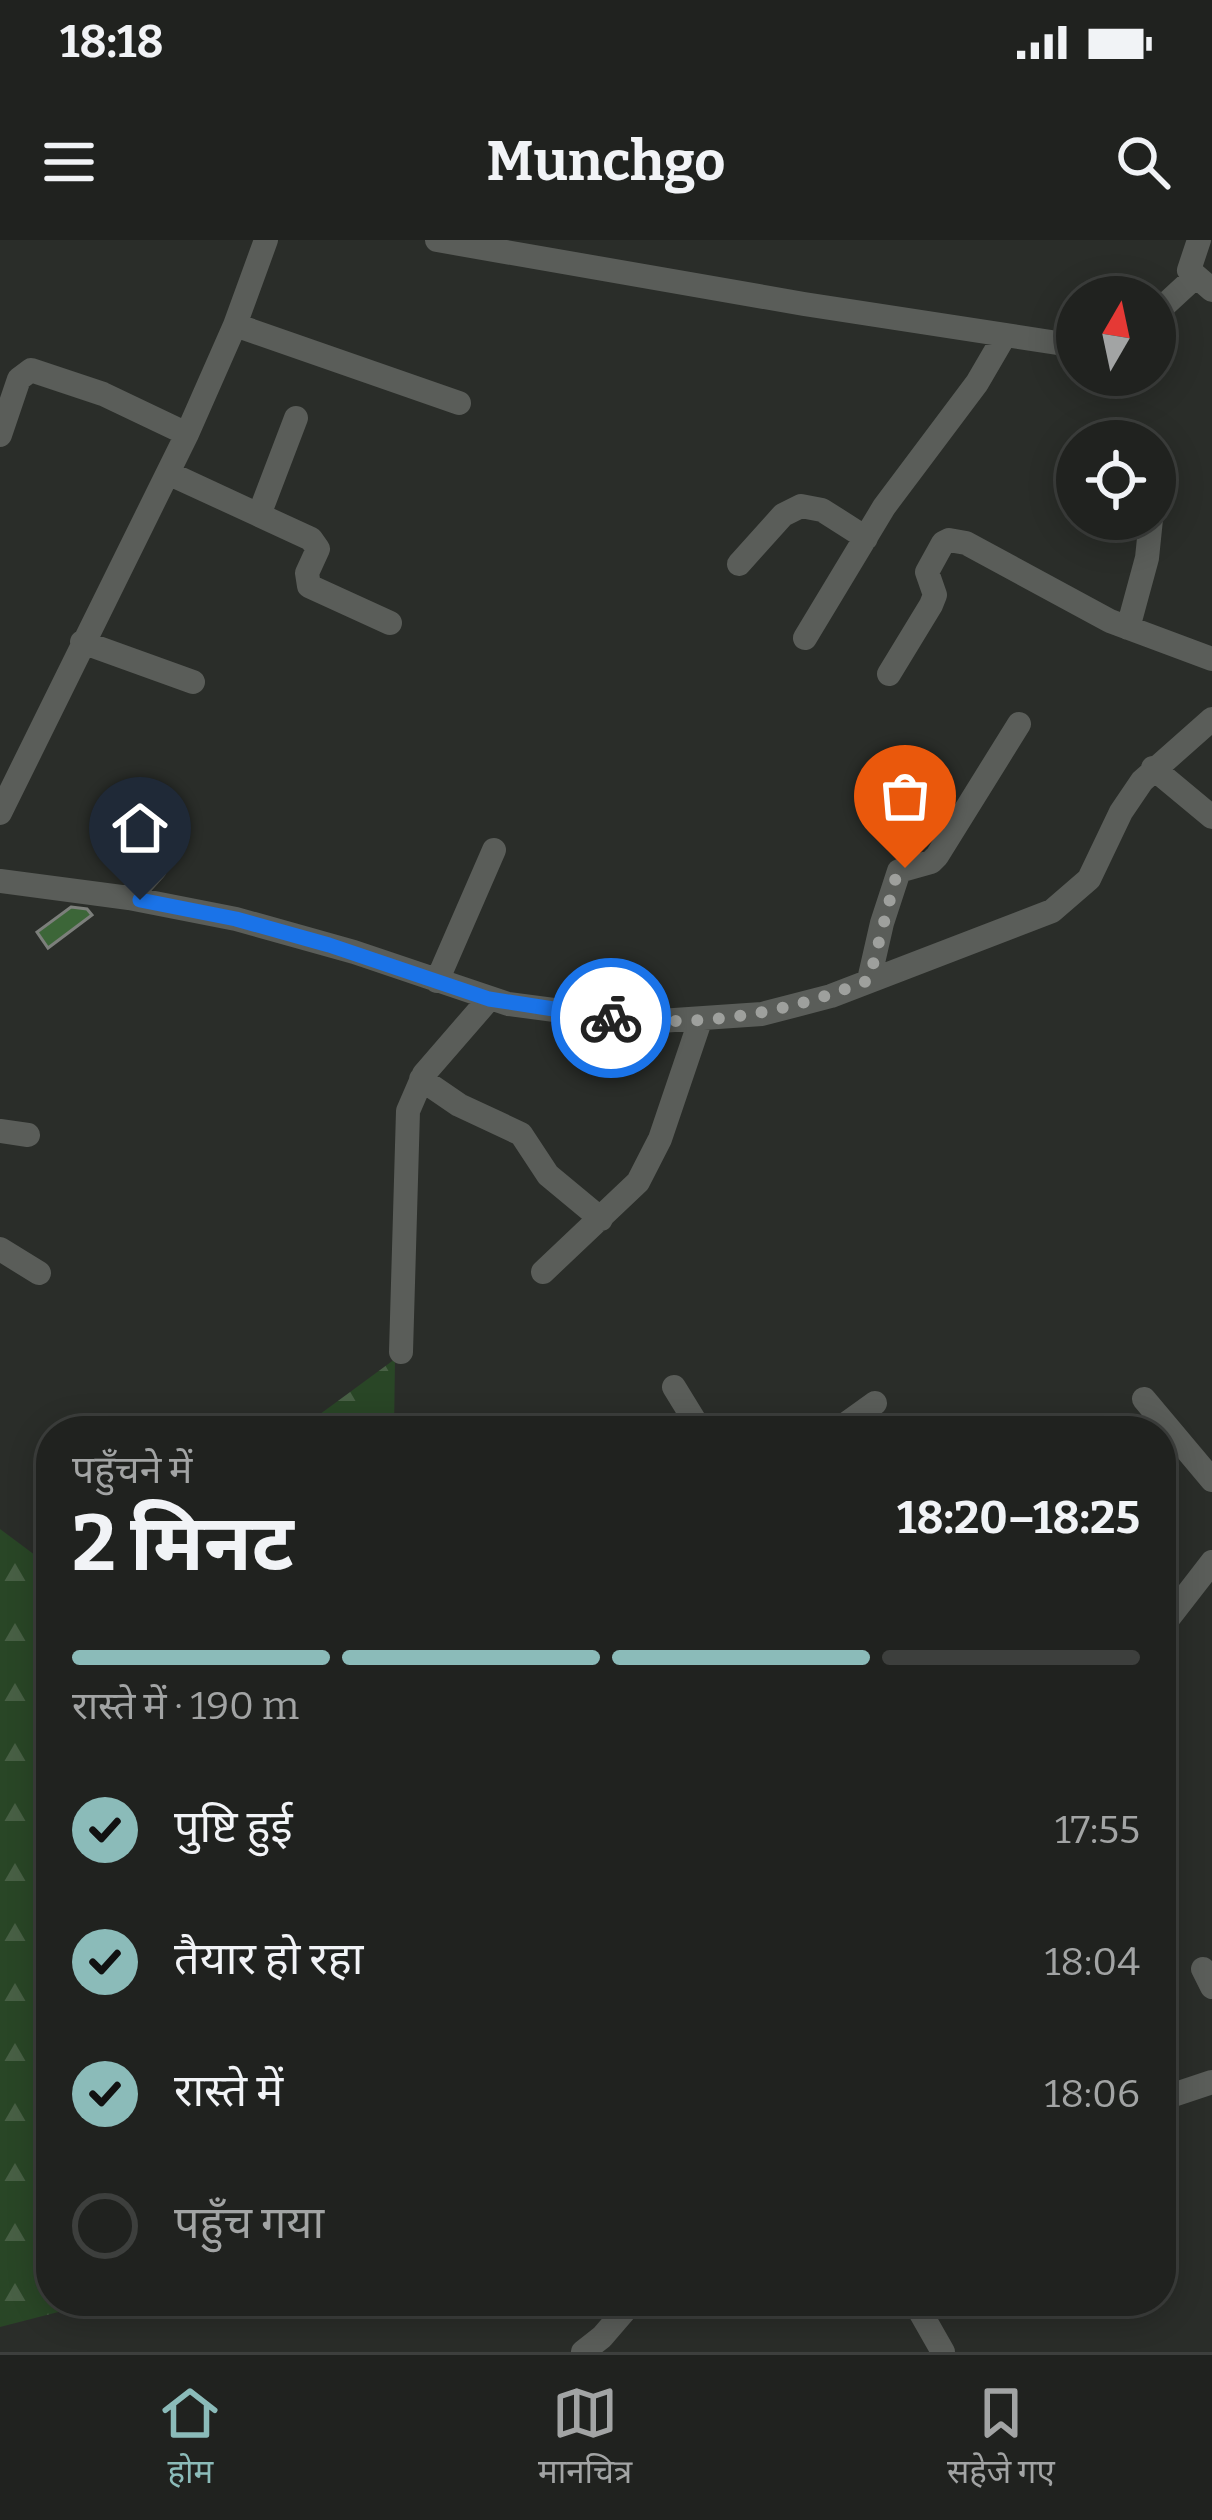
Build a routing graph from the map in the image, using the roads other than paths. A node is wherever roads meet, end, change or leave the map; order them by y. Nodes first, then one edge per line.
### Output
1 (266, 240) edge
2 (437, 240) edge
3 (1199, 240) edge
4 (1203, 284) edge
5 (1176, 301) edge
6 (236, 326) junction
7 (1005, 335) junction
8 (1056, 343) edge
9 (459, 403) dead end
10 (296, 418) dead end
11 (187, 434) junction
12 (0, 435) edge
13 (168, 472) junction
14 (259, 515) junction
15 (866, 538) junction
16 (1149, 540) edge
17 (739, 564) dead end
18 (389, 623) dead end
19 (1128, 628) junction
20 (805, 638) dead end
21 (82, 643) junction
22 (1212, 659) edge
23 (889, 674) dead end
24 (193, 682) dead end
25 (1212, 719) edge
26 (1019, 724) dead end
27 (1153, 768) junction
28 (0, 813) edge
29 (1212, 818) edge
30 (116, 823) dead end
31 (494, 850) dead end
32 (0, 881) edge
33 (129, 898) junction
34 (869, 980) junction
35 (437, 981) junction
36 (489, 999) junction
37 (700, 1021) junction
38 (421, 1079) junction
39 (0, 1131) edge
40 (28, 1136) dead end
41 (601, 1219) junction
42 (0, 1249) edge
43 (543, 1272) dead end
44 (39, 1273) dead end
45 (400, 1352) dead end
46 (674, 1387) dead end
47 (1144, 1399) dead end
48 (875, 1403) dead end
49 (692, 1416) edge
50 (857, 1416) edge
51 (1158, 1416) edge
52 (1176, 1437) edge
53 (1212, 1480) edge
54 (1212, 1562) edge
55 (1176, 1609) edge
56 (1212, 2082) edge
57 (1176, 2093) edge
58 (620, 2316) edge
59 (923, 2316) edge
60 (583, 2352) edge
61 (943, 2352) edge

1 - 6 street
2 - 7 street
3 - 4 street
4 - 5 street
6 - 9 street
6 - 11 street
7 - 8 street
7 - 15 street
10 - 14 street
11 - 12 street
11 - 13 street
13 - 14 street
13 - 21 street
14 - 18 street
15 - 17 street
15 - 20 street
16 - 19 street
19 - 22 street
19 - 23 street
21 - 24 street
21 - 28 street
25 - 27 street
26 - 34 street
27 - 29 street
27 - 34 street
30 - 33 street
31 - 35 street
32 - 33 street
33 - 35 street
34 - 37 street
35 - 36 street
36 - 37 street
36 - 38 street
37 - 41 street
38 - 41 street
38 - 45 street
39 - 40 street
41 - 43 street
42 - 44 street
46 - 49 street
47 - 51 street
48 - 50 street
52 - 53 street
54 - 55 street
56 - 57 street
58 - 60 street
59 - 61 street

